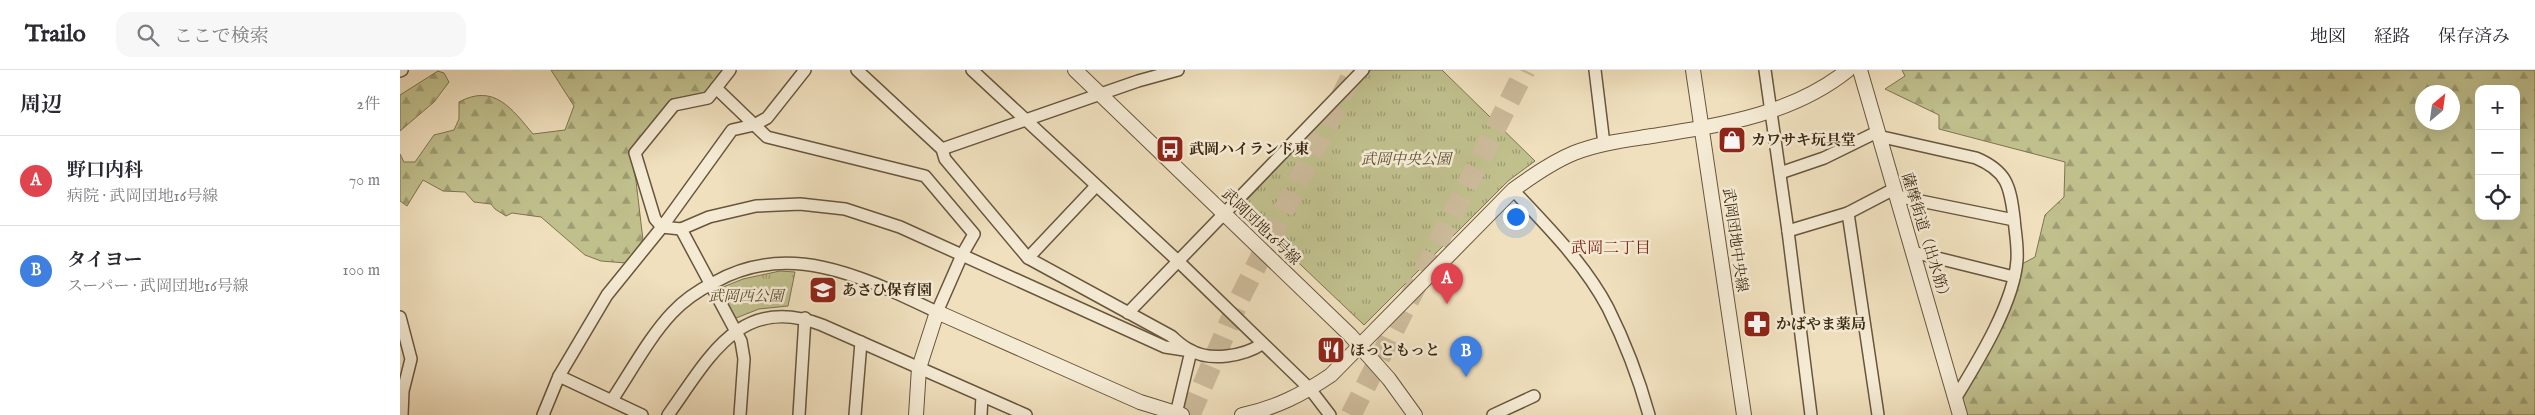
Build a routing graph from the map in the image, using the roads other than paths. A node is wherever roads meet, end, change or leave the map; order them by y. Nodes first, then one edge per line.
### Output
1 (730, 70) edge
2 (805, 70) edge
3 (856, 70) edge
4 (972, 70) edge
5 (1075, 70) edge
6 (1178, 70) edge
7 (1363, 70) edge
8 (1595, 70) edge
9 (1693, 70) edge
10 (1765, 70) edge
11 (1848, 70) edge
12 (1860, 70) edge
13 (1139, 75) edge
14 (716, 88) junction
15 (1099, 94) junction
16 (1771, 112) junction
17 (1026, 119) junction
18 (754, 125) junction
19 (1702, 128) junction
20 (1878, 134) junction
21 (1604, 144) junction
22 (942, 149) junction
23 (1780, 173) junction
24 (1096, 186) junction
25 (1512, 190) junction
26 (1895, 193) junction
27 (1848, 213) junction
28 (1224, 214) junction
29 (2014, 220) junction
30 (662, 227) junction
31 (681, 229) junction
32 (1788, 231) junction
33 (1913, 252) junction
34 (962, 255) junction
35 (1028, 258) junction
36 (1178, 262) junction
37 (2014, 277) junction
38 (710, 284) junction
39 (937, 312) junction
40 (1128, 313) junction
41 (400, 317) edge
42 (805, 318) junction
43 (735, 330) junction
44 (861, 342) junction
45 (1262, 344) junction
46 (1360, 346) junction
47 (1191, 351) junction
48 (919, 368) junction
49 (559, 376) junction
50 (1310, 389) junction
51 (982, 396) junction
52 (1534, 396) dead end
53 (1955, 399) junction
54 (612, 400) junction
55 (1176, 414) edge
56 (402, 415) edge
57 (542, 415) edge
58 (642, 415) edge
59 (668, 415) edge
60 (740, 415) edge
61 (799, 415) edge
62 (855, 415) edge
63 (916, 415) edge
64 (981, 415) edge
65 (1026, 415) edge
66 (1182, 415) edge
67 (1242, 415) edge
68 (1330, 415) edge
69 (1415, 415) edge
70 (1493, 415) edge
71 (1648, 415) edge
72 (1744, 415) edge
73 (1811, 415) edge
74 (1878, 415) edge
75 (1960, 415) edge

1 - 14 street
2 - 18 street
3 - 22 street
4 - 17 street
5 - 15 street, 武岡団地16号線
6 - 13 street
7 - 28 street
8 - 21 street
9 - 19 street, 武岡団地中央線
10 - 16 street
11 - 16 street
12 - 20 street, 薩摩街道（出水筋）
13 - 15 street
14 - 18 street
14 - 30 street
15 - 17 street
15 - 28 street, 武岡団地16号線
16 - 19 street
16 - 23 street
17 - 22 street
17 - 24 street
18 - 30 street
18 - 34 street
19 - 21 street
19 - 72 street, 武岡団地中央線
20 - 23 street
20 - 26 street, 薩摩街道（出水筋）
20 - 29 street
21 - 25 street
22 - 35 street
23 - 32 street
24 - 35 street
24 - 36 street
25 - 46 street
25 - 71 street
26 - 27 street
26 - 29 street
26 - 33 street, 薩摩街道（出水筋）
27 - 32 street
27 - 74 street
28 - 36 street
28 - 46 street, 武岡団地16号線
29 - 37 street
30 - 31 street
30 - 49 street
31 - 34 street
31 - 38 street
32 - 73 street
33 - 37 street
33 - 53 street, 薩摩街道（出水筋）
34 - 39 street
34 - 47 street
35 - 40 street
36 - 40 street
36 - 45 street
37 - 53 street
38 - 39 street
38 - 43 street
38 - 54 street
39 - 48 street
39 - 55 street
40 - 47 street
41 - 56 street
42 - 43 street
42 - 44 street
42 - 61 street
43 - 59 street
43 - 60 street
44 - 48 street
44 - 62 street
45 - 47 street
45 - 50 street
46 - 50 street
46 - 69 street, 武岡団地16号線
47 - 55 street
48 - 51 street
48 - 63 street
49 - 54 street
49 - 57 street
50 - 67 street
50 - 68 street
51 - 64 street
51 - 65 street
52 - 70 street
53 - 75 street, 薩摩街道（出水筋）
54 - 58 street
55 - 66 street

